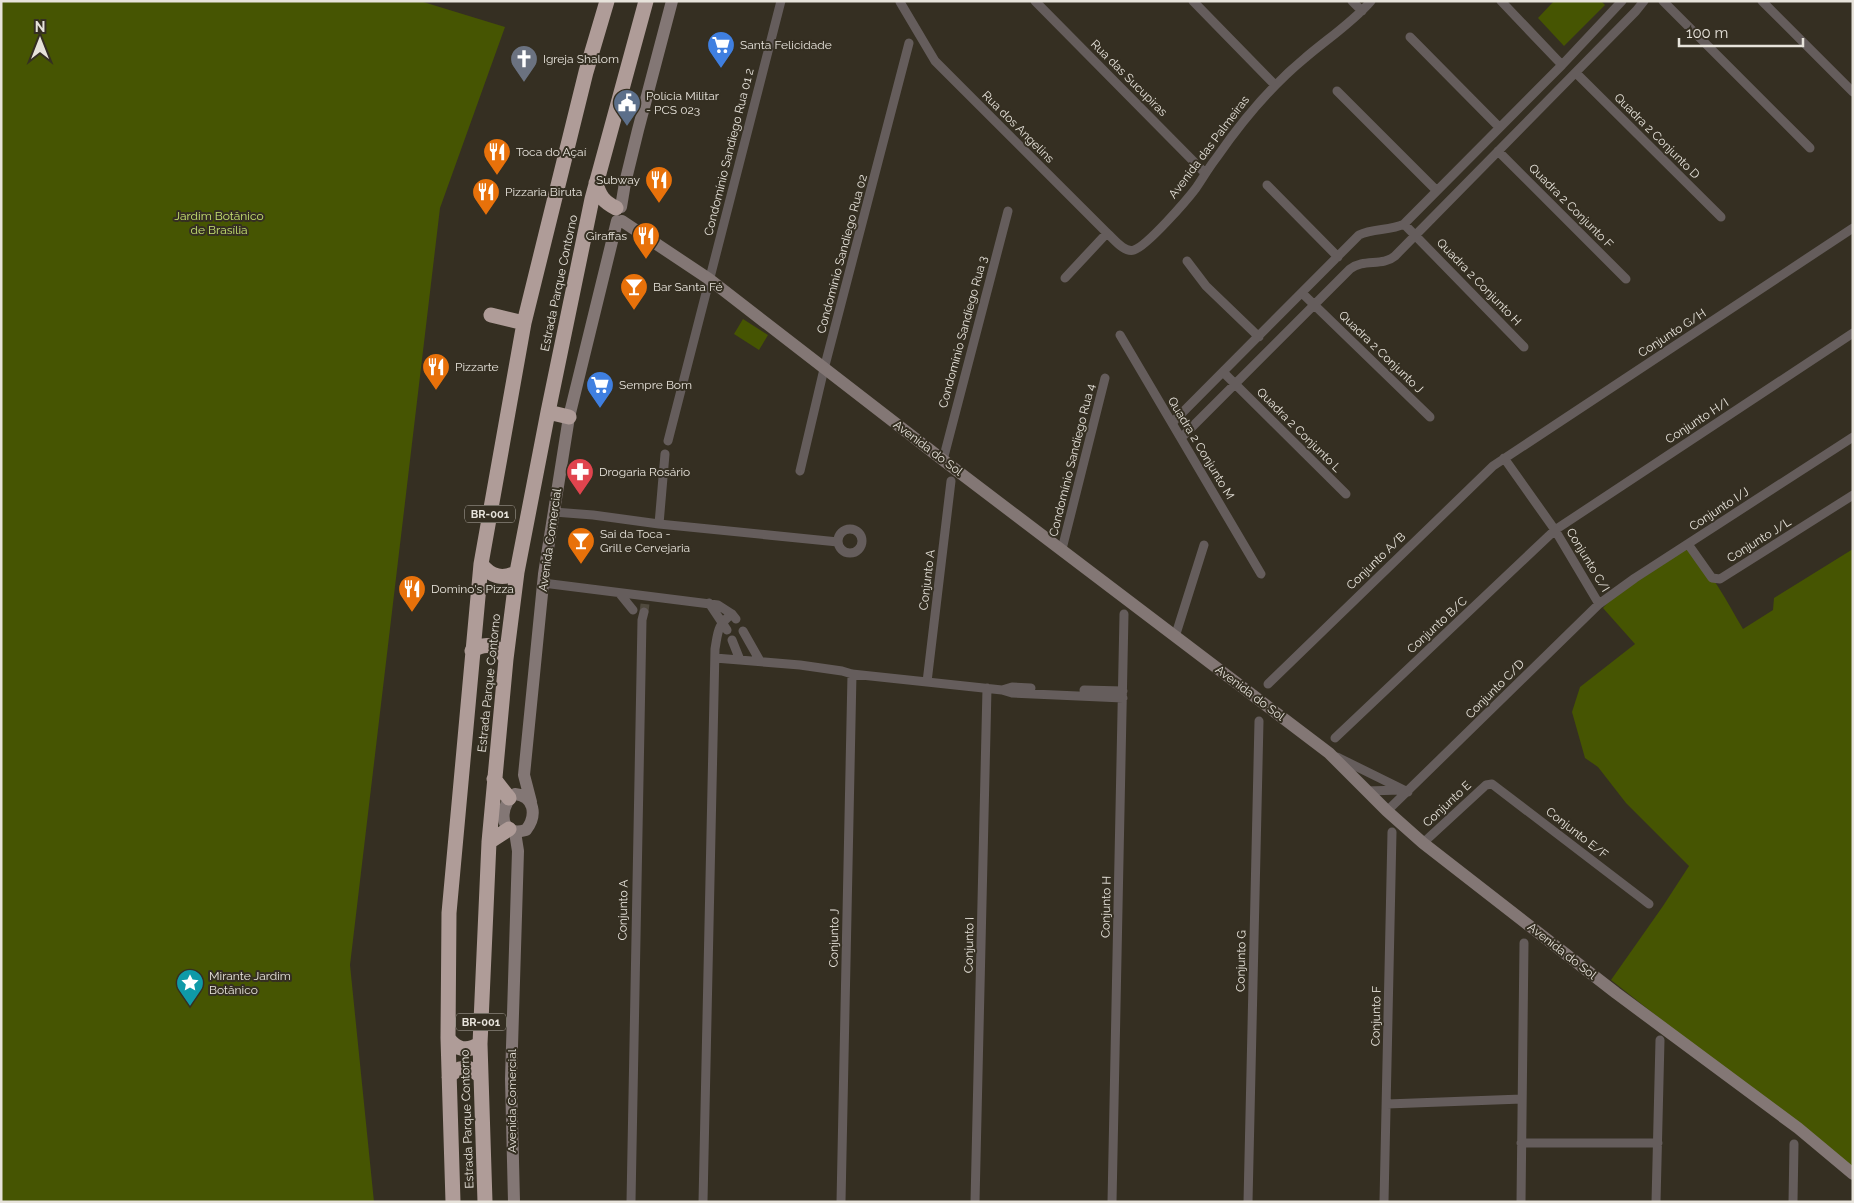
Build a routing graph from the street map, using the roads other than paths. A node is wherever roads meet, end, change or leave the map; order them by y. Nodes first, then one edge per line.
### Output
1 (607, 1) edge
2 (646, 1) edge
3 (672, 1) edge
4 (781, 1) edge
5 (1034, 1) edge
6 (1193, 1) edge
7 (1352, 1) edge
8 (1371, 1) edge
9 (1501, 1) edge
10 (1622, 1) edge
11 (1644, 1) edge
12 (1663, 1) edge
13 (1762, 1) edge
14 (900, 2) edge
15 (1362, 11) junction
16 (1410, 37) dead end
17 (909, 43) dead end
18 (1562, 65) junction
19 (1576, 73) junction
20 (1275, 85) junction
21 (1337, 91) dead end
22 (1853, 92) edge
23 (1533, 93) junction
24 (1544, 104) junction
25 (1499, 127) junction
26 (1810, 148) dead end
27 (1498, 151) junction
28 (1464, 163) junction
29 (1205, 173) junction
30 (1475, 174) junction
31 (596, 183) junction
32 (1267, 185) dead end
33 (1436, 190) junction
34 (1008, 210) dead end
35 (589, 214) junction
36 (619, 214) junction
37 (1721, 217) dead end
38 (1404, 224) junction
39 (1853, 228) edge
40 (1107, 233) junction
41 (1415, 235) junction
42 (1136, 249) joint
43 (1338, 257) junction
44 (1187, 261) dead end
45 (1065, 278) dead end
46 (709, 279) junction
47 (1626, 279) dead end
48 (1302, 293) junction
49 (1314, 305) junction
50 (491, 315) dead end
51 (524, 323) junction
52 (1853, 333) edge
53 (1120, 335) dead end
54 (1259, 337) junction
55 (1524, 347) dead end
56 (824, 369) junction
57 (1222, 372) junction
58 (1105, 378) dead end
59 (1235, 385) junction
60 (548, 412) junction
61 (568, 417) junction
62 (1430, 417) dead end
63 (1172, 423) junction
64 (1853, 437) edge
65 (1181, 438) junction
66 (668, 441) dead end
67 (665, 454) dead end
68 (1504, 458) junction
69 (943, 460) junction
70 (800, 471) dead end
71 (951, 481) dead end
72 (1346, 494) dead end
73 (1853, 495) edge
74 (554, 512) junction
75 (659, 524) junction
76 (1555, 530) junction
77 (838, 542) dead end
78 (1688, 544) junction
79 (1204, 545) dead end
80 (1062, 549) junction
81 (481, 564) junction
82 (517, 572) junction
83 (1261, 574) dead end
84 (543, 583) junction
85 (620, 594) junction
86 (709, 603) junction
87 (1599, 604) junction
88 (641, 609) junction
89 (1124, 614) dead end
90 (722, 621) junction
91 (727, 630) dead end
92 (743, 631) dead end
93 (1175, 637) junction
94 (732, 640) dead end
95 (472, 651) junction
96 (715, 658) junction
97 (506, 659) junction
98 (740, 660) junction
99 (760, 661) junction
100 (852, 674) junction
101 (927, 682) junction
102 (1268, 684) dead end
103 (987, 688) junction
104 (1123, 694) junction
105 (1259, 721) dead end
106 (1335, 738) dead end
107 (1329, 753) junction
108 (1374, 776) junction
109 (494, 779) junction
110 (1488, 784) joint
111 (1363, 788) junction
112 (1405, 791) junction
113 (519, 797) junction
114 (1387, 811) junction
115 (517, 830) junction
116 (1392, 832) dead end
117 (489, 842) junction
118 (1423, 843) junction
119 (1649, 904) dead end
120 (1524, 943) dead end
121 (448, 1038) junction
122 (1660, 1040) dead end
123 (480, 1044) junction
124 (479, 1075) junction
125 (449, 1077) junction
126 (1522, 1099) junction
127 (1387, 1104) junction
128 (1521, 1143) junction
129 (1658, 1143) junction
130 (1794, 1144) dead end
131 (1853, 1174) edge
132 (1793, 1198) edge
133 (453, 1202) edge
134 (485, 1202) edge
135 (514, 1202) edge
136 (631, 1202) edge
137 (703, 1202) edge
138 (841, 1202) edge
139 (976, 1202) edge
140 (1112, 1202) edge
141 (1248, 1202) edge
142 (1384, 1202) edge
143 (1521, 1202) edge
144 (1656, 1202) edge
145 (1801, 1202) edge

1 - 51 highway, Estrada Parque Contorno / BR-001
2 - 31 highway, Estrada Parque Contorno / BR-001
3 - 36 street, Avenida Comercial
4 - 46 street, Condomínio Sandiego Rua 01 2
5 - 29 street, Rua das Sucupiras
6 - 20 street
7 - 15 street
8 - 15 street, Avenida das Palmeiras
9 - 18 street
10 - 18 street
11 - 19 street
12 - 26 street
13 - 22 street
14 - 40 street, Rua dos Angelins
15 - 20 street, Avenida das Palmeiras
16 - 25 street
17 - 56 street, Condomínio Sandiego Rua 02
18 - 23 street
19 - 24 street
19 - 37 street, Quadra 2 Conjunto D
20 - 29 street, Avenida das Palmeiras
21 - 33 street
23 - 24 street
23 - 25 street
24 - 27 street
25 - 28 street
27 - 30 street
27 - 47 street, Quadra 2 Conjunto F
28 - 30 street
28 - 33 street
29 - 42 street, Avenida das Palmeiras
30 - 41 street
31 - 35 highway, Estrada Parque Contorno / BR-001
31 - 36 highway
32 - 43 street
33 - 38 street
34 - 69 street, Condomínio Sandiego Rua 3
35 - 36 highway
35 - 60 highway, Estrada Parque Contorno / BR-001
36 - 46 street, Avenida do Sol
36 - 61 street, Avenida Comercial
38 - 41 street, Quadra 2 Conjunto H
38 - 43 street
39 - 68 street, Conjunto G/H
40 - 42 street, Rua dos Angelins
40 - 45 street
41 - 49 street
41 - 55 street, Quadra 2 Conjunto H
43 - 48 street
44 - 54 street
46 - 56 street, Avenida do Sol
46 - 66 street, Condomínio Sandiego Rua 01 2
48 - 49 street, Quadra 2 Conjunto J
48 - 54 street
49 - 59 street
49 - 62 street, Quadra 2 Conjunto J
50 - 51 highway
51 - 81 highway, Estrada Parque Contorno / BR-001
52 - 76 street, Conjunto H/I
53 - 63 street, Quadra 2 Conjunto M
54 - 57 street
56 - 69 street, Avenida do Sol
56 - 70 street, Condomínio Sandiego Rua 02
57 - 59 street, Quadra 2 Conjunto L
57 - 63 street
58 - 80 street, Condomínio Sandiego Rua 4
59 - 65 street
59 - 72 street, Quadra 2 Conjunto L
60 - 61 highway
60 - 82 highway, Estrada Parque Contorno / BR-001
61 - 74 street, Avenida Comercial
63 - 65 street, Quadra 2 Conjunto M
64 - 78 street, Conjunto I/J
65 - 83 street, Quadra 2 Conjunto M
67 - 75 street
68 - 76 street, Conjunto C/I
68 - 102 street, Conjunto A/B
69 - 80 street, Avenida do Sol
71 - 101 street, Conjunto A
73 - 78 street, Conjunto J/L
74 - 75 street
74 - 84 street, Avenida Comercial
75 - 77 street
76 - 87 street, Conjunto C/I
76 - 106 street, Conjunto B/C
78 - 87 street, Conjunto I/J
79 - 93 street
80 - 93 street, Avenida do Sol
81 - 82 highway
81 - 95 highway, Estrada Parque Contorno / BR-001
82 - 97 highway, Estrada Parque Contorno / BR-001
84 - 85 street
84 - 113 street, Avenida Comercial
85 - 88 street
85 - 88 street
86 - 88 street
86 - 90 street
86 - 90 street
87 - 112 street, Conjunto C/D
88 - 136 street, Conjunto A
89 - 104 street, Conjunto H
90 - 91 street
90 - 96 street
92 - 99 street
93 - 107 street, Avenida do Sol
94 - 98 street
95 - 97 highway
95 - 121 highway, Estrada Parque Contorno / BR-001
96 - 98 street
96 - 137 street
97 - 109 highway, Estrada Parque Contorno / BR-001
98 - 99 street
99 - 100 street
100 - 101 street
100 - 138 street, Conjunto J
101 - 103 street
103 - 104 street
103 - 139 street, Conjunto I
104 - 140 street, Conjunto H
105 - 141 street, Conjunto G
107 - 108 street
107 - 111 street, Avenida do Sol
108 - 111 street
108 - 112 street
109 - 113 highway
109 - 117 highway, Estrada Parque Contorno / BR-001
110 - 118 street, Conjunto E
110 - 119 street, Conjunto E/F
111 - 112 street
111 - 114 street, Avenida do Sol
112 - 114 street, Conjunto C/D
113 - 115 street, Avenida Comercial
113 - 115 street, Avenida Comercial
114 - 118 street, Avenida do Sol
115 - 117 highway
115 - 135 street, Avenida Comercial
116 - 127 street, Conjunto F
117 - 123 highway, Estrada Parque Contorno / BR-001
118 - 131 street, Avenida do Sol
120 - 126 street
121 - 123 highway
121 - 125 highway, Estrada Parque Contorno / BR-001
122 - 129 street
123 - 124 highway, Estrada Parque Contorno / BR-001
124 - 125 highway
124 - 134 highway, Estrada Parque Contorno / BR-001
125 - 133 highway, Estrada Parque Contorno / BR-001
126 - 127 street
126 - 128 street
127 - 142 street, Conjunto F
128 - 129 street
128 - 143 street
129 - 144 street
130 - 132 street
132 - 145 street

